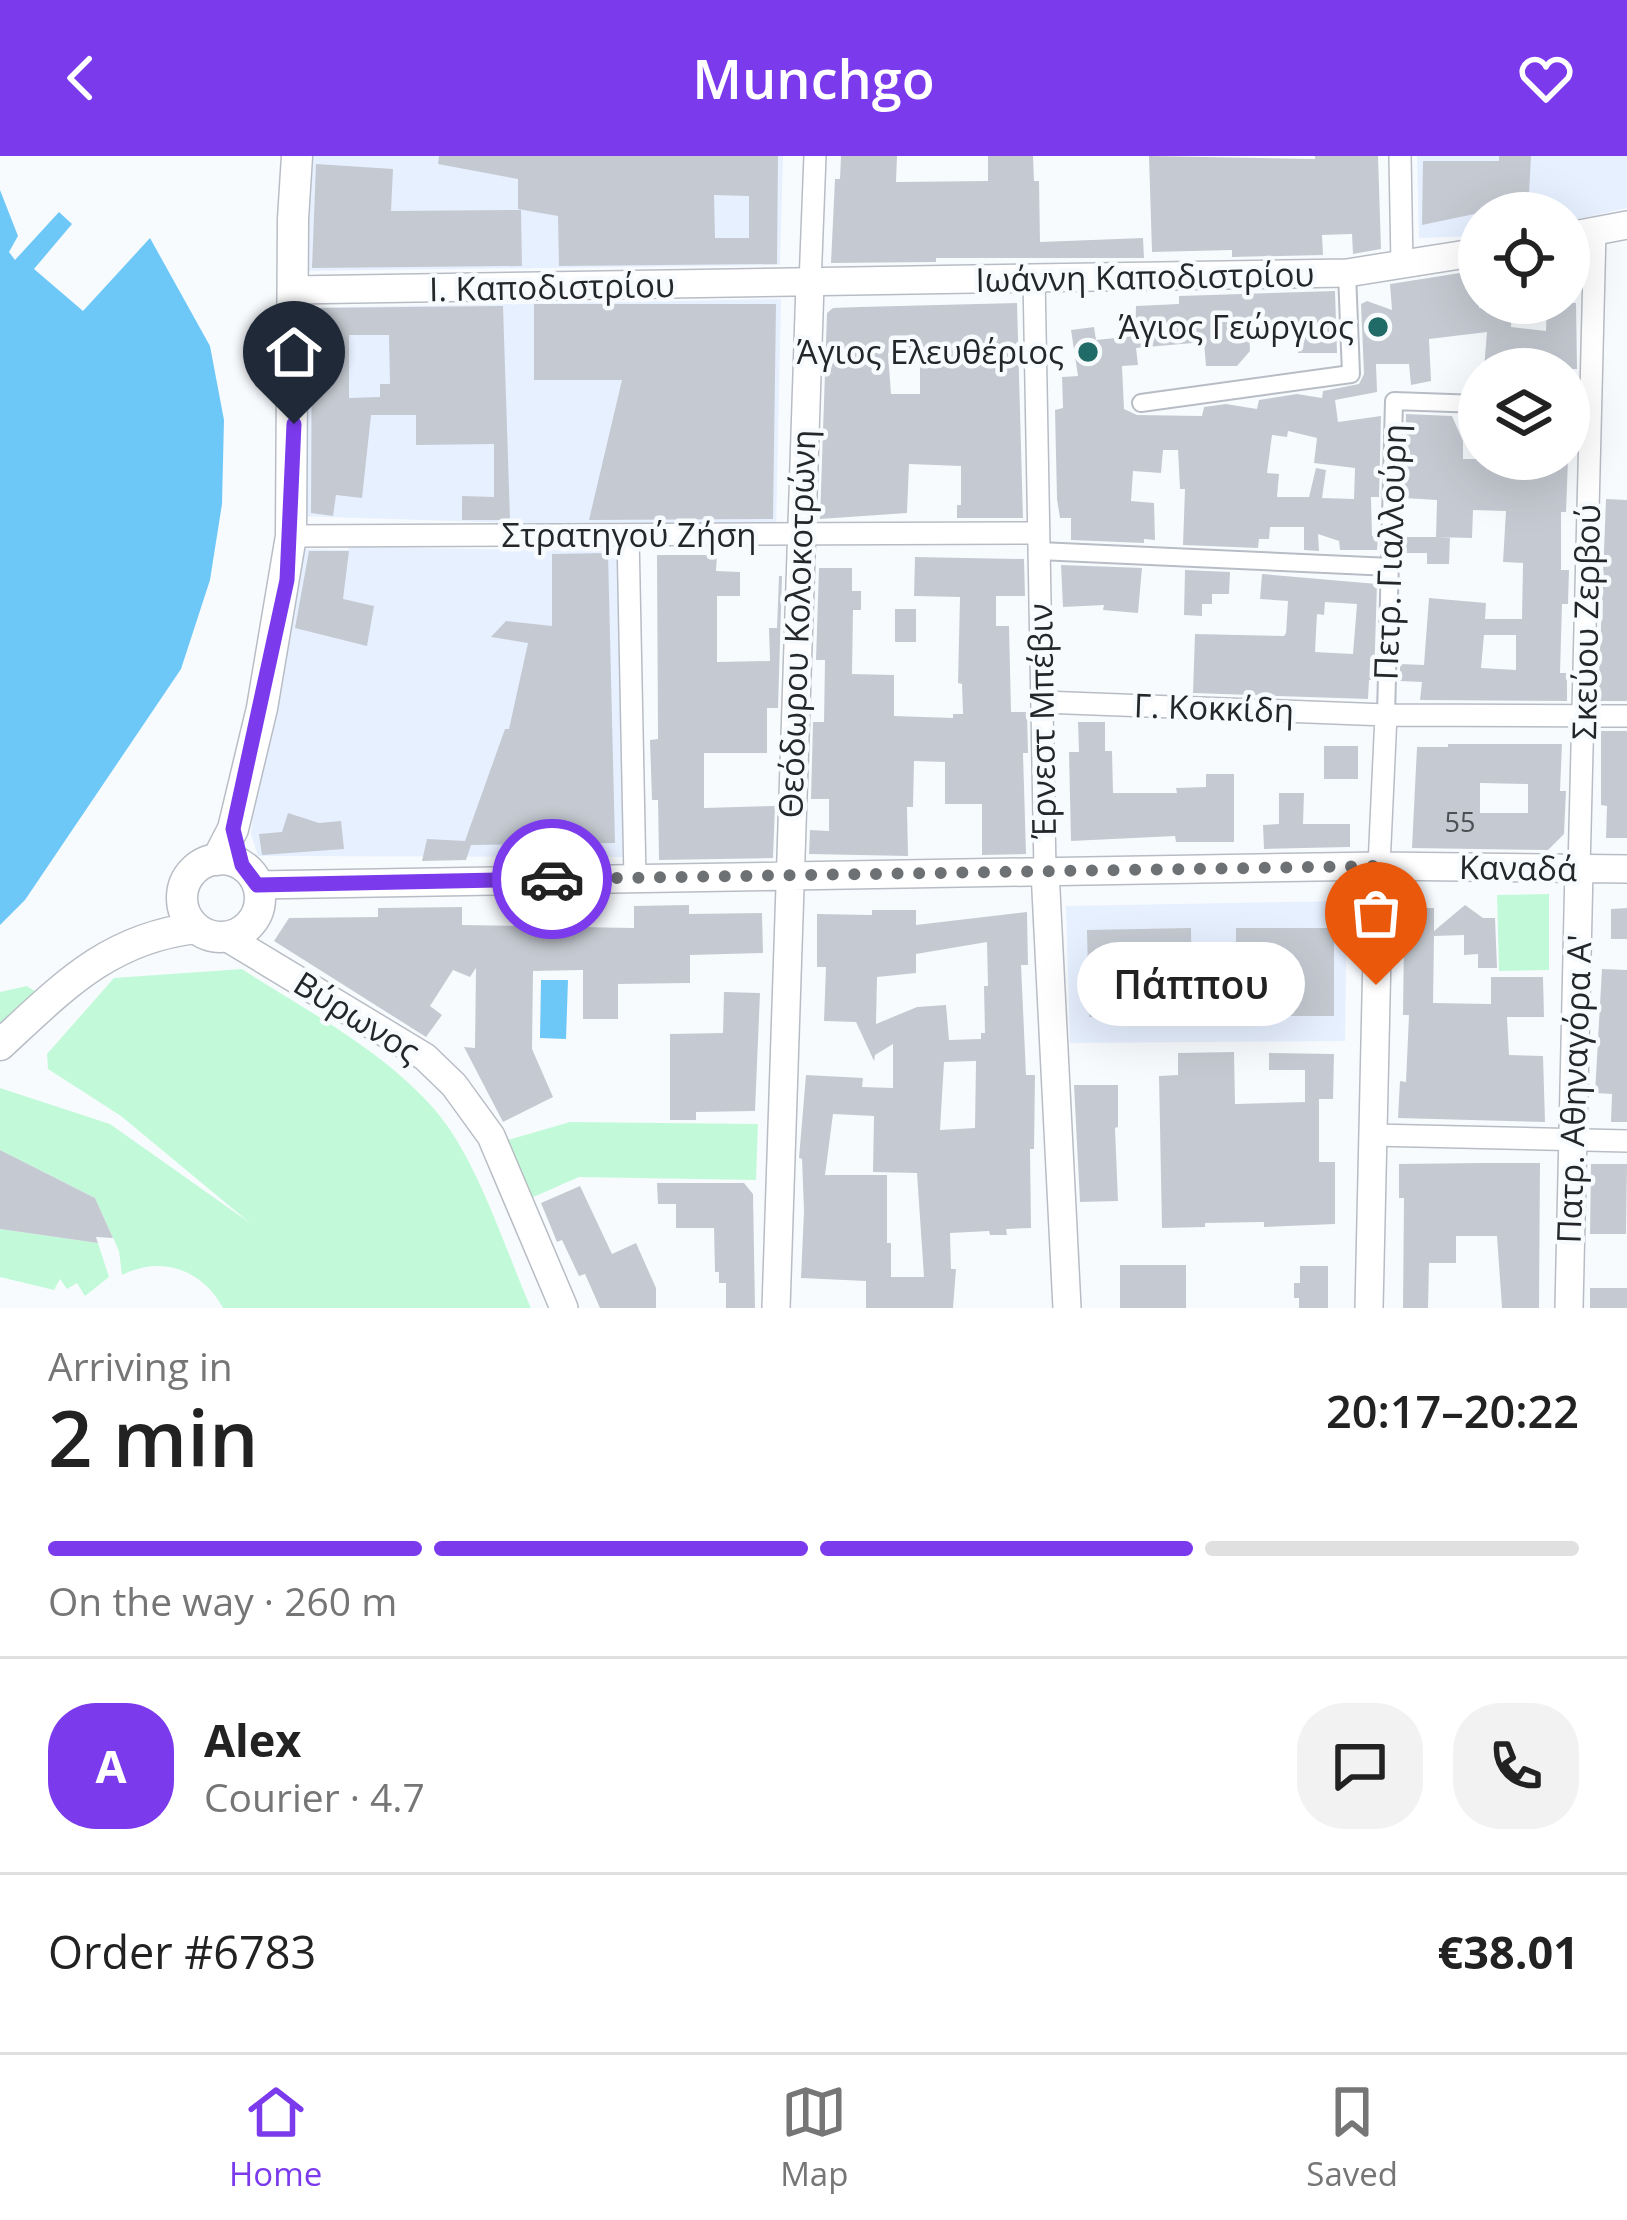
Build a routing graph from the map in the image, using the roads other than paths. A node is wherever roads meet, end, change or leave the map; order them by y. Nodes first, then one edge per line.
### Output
1 (297, 156) edge
2 (815, 156) edge
3 (1400, 156) edge
4 (1627, 225) edge
5 (1590, 232) edge
6 (1458, 256) edge
7 (1402, 266) junction
8 (1347, 273) junction
9 (1034, 277) junction
10 (810, 284) junction
11 (293, 290) junction
12 (1141, 403) dead end
13 (1458, 403) edge
14 (1581, 480) edge
15 (799, 534) junction
16 (628, 535) junction
17 (291, 536) junction
18 (1039, 542) junction
19 (1391, 567) junction
20 (1042, 702) junction
21 (1386, 715) junction
22 (1627, 716) edge
23 (1583, 717) junction
24 (1379, 866) junction
25 (1580, 869) junction
26 (1627, 869) edge
27 (238, 870) junction
28 (1045, 871) junction
29 (788, 875) junction
30 (635, 878) junction
31 (188, 917) junction
32 (226, 938) junction
33 (0, 1045) edge
34 (1373, 1135) junction
35 (1571, 1140) junction
36 (1627, 1141) edge
37 (564, 1308) edge
38 (776, 1308) edge
39 (1067, 1308) edge
40 (1369, 1308) edge
41 (1568, 1308) edge

1 - 11 main road
2 - 10 street, Θεόδωρου Κολοκοτρώνη
3 - 7 street
4 - 5 street
6 - 7 street, Ιωάννη Καποδιστρίου
7 - 8 street, Ιωάννη Καποδιστρίου
8 - 9 street, Ιωάννη Καποδιστρίου
8 - 12 street
9 - 10 street, Ιωάννη Καποδιστρίου
9 - 18 street, Έρνεστ Μπέβιν
10 - 11 street, Ι. Καποδιστρίου
10 - 15 street, Θεόδωρου Κολοκοτρώνη
11 - 17 main road
13 - 19 street, Πετρ. Γιαλλούρη
14 - 23 street, Σκεύου Ζερβού
15 - 16 street, Στρατηγού Ζήση
15 - 18 street, Στρατηγού Ζήση
15 - 29 street, Θεόδωρου Κολοκοτρώνη
16 - 17 street, Στρατηγού Ζήση
16 - 30 street
17 - 27 main road
18 - 19 street
18 - 20 street, Έρνεστ Μπέβιν
19 - 21 street, Πετρ. Γιαλλούρη
20 - 21 street, Γ. Κοκκίδη
20 - 28 street, Έρνεστ Μπέβιν
21 - 23 street, Γ. Κοκκίδη
21 - 24 street
22 - 23 street, Γ. Κοκκίδη
23 - 25 street, Σκεύου Ζερβού
24 - 25 street, Καναδά
24 - 28 street, Καναδά
24 - 34 street
25 - 26 street, Καναδά
25 - 35 street, Πατρ. Αθηναγόρα Α'
27 - 30 street, Καναδά
27 - 31 main road
27 - 32 main road
28 - 29 street, Καναδά
28 - 39 street, Έρνεστ Μπέβιν
29 - 30 street, Καναδά
29 - 38 street, Θεόδωρου Κολοκοτρώνη
31 - 32 main road
31 - 33 main road
32 - 37 street, Βύρωνος
34 - 35 street
34 - 40 street
35 - 36 street
35 - 41 street, Πατρ. Αθηναγόρα Α'

